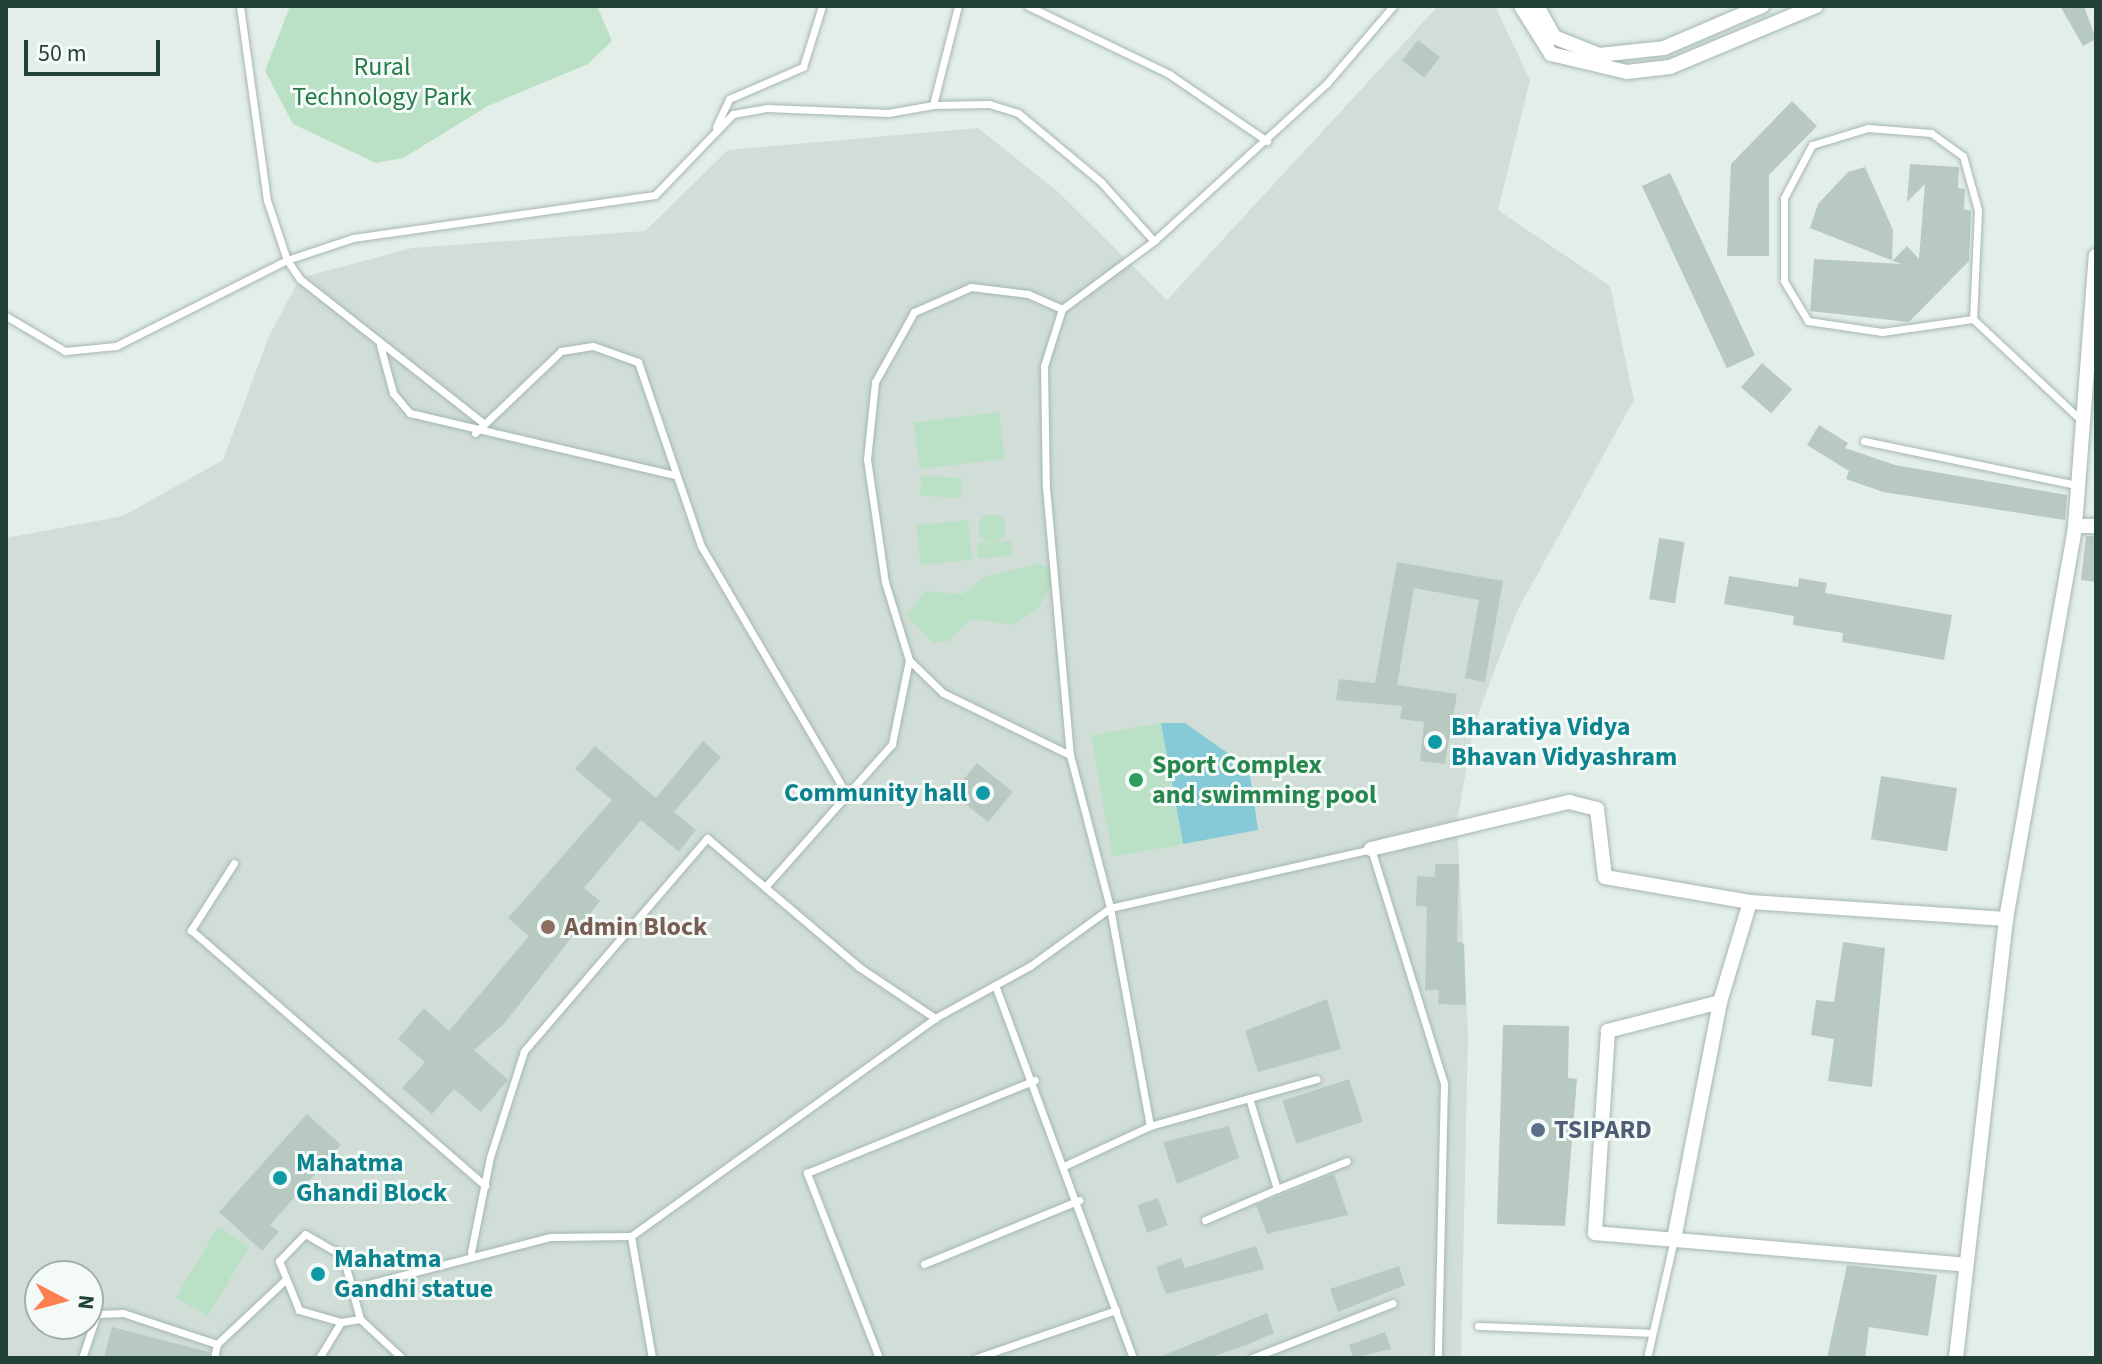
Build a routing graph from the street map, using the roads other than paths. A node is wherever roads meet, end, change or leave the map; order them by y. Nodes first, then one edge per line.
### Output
1 (240, 6) edge
2 (822, 6) edge
3 (958, 6) edge
4 (1028, 6) edge
5 (1393, 6) edge
6 (1521, 6) edge
7 (1537, 6) edge
8 (1762, 6) edge
9 (1816, 6) edge
10 (1565, 53) junction
11 (933, 105) junction
12 (713, 133) junction
13 (1267, 141) junction
14 (1154, 241) junction
15 (2096, 256) edge
16 (287, 260) junction
17 (1062, 309) junction
18 (6, 316) edge
19 (1973, 319) junction
20 (379, 343) junction
21 (2091, 378) edge
22 (483, 423) junction
23 (2083, 423) junction
24 (475, 433) junction
25 (1864, 441) dead end
26 (675, 475) junction
27 (2079, 486) junction
28 (2075, 526) junction
29 (2096, 526) edge
30 (909, 660) junction
31 (1070, 755) junction
32 (847, 795) junction
33 (1371, 849) junction
34 (234, 863) dead end
35 (766, 886) junction
36 (1750, 902) junction
37 (1110, 908) junction
38 (2006, 919) junction
39 (995, 985) junction
40 (1720, 1002) junction
41 (935, 1018) junction
42 (1317, 1079) dead end
43 (1035, 1080) junction
44 (1249, 1098) junction
45 (1150, 1126) junction
46 (1347, 1161) dead end
47 (1066, 1165) junction
48 (485, 1186) junction
49 (1277, 1189) junction
50 (1079, 1200) junction
51 (1205, 1220) dead end
52 (631, 1236) junction
53 (1674, 1239) junction
54 (471, 1252) junction
55 (924, 1264) dead end
56 (1965, 1265) junction
57 (284, 1281) junction
58 (357, 1287) junction
59 (1393, 1303) dead end
60 (1116, 1310) junction
61 (360, 1319) junction
62 (341, 1322) junction
63 (1478, 1326) dead end
64 (1651, 1333) junction
65 (217, 1344) junction
66 (82, 1358) edge
67 (214, 1358) edge
68 (319, 1358) edge
69 (402, 1358) edge
70 (652, 1358) edge
71 (879, 1358) edge
72 (976, 1358) edge
73 (1133, 1358) edge
74 (1252, 1358) edge
75 (1438, 1358) edge
76 (1647, 1358) edge
77 (1956, 1358) edge

1 - 16 lane
2 - 12 lane
3 - 11 lane
4 - 13 lane
5 - 13 lane
6 - 10 street
7 - 10 street
8 - 10 street
9 - 10 street
11 - 12 lane
11 - 14 lane
12 - 16 lane
13 - 14 lane
14 - 17 lane
15 - 21 street
16 - 18 lane
16 - 20 lane
17 - 30 lane
17 - 31 lane
19 - 19 lane
19 - 23 lane
20 - 22 lane
20 - 24 lane
21 - 23 street
22 - 24 lane
22 - 26 lane
23 - 27 street
24 - 26 lane
25 - 27 lane
26 - 32 lane
27 - 28 street
28 - 29 street
28 - 38 street
30 - 31 lane
30 - 32 lane
31 - 37 lane
32 - 35 lane
33 - 36 street
33 - 37 lane
33 - 75 lane
34 - 48 lane
35 - 41 lane
35 - 48 lane
36 - 38 street
36 - 40 street
37 - 39 lane
37 - 45 lane
38 - 56 street
39 - 41 lane
39 - 43 lane
40 - 53 street
40 - 53 street
41 - 52 lane
42 - 44 lane
43 - 47 lane
43 - 71 lane
44 - 45 lane
44 - 49 lane
45 - 47 lane
46 - 49 lane
47 - 50 lane
48 - 54 lane
49 - 51 lane
50 - 55 lane
50 - 60 lane
52 - 54 lane
52 - 70 lane
53 - 56 street
53 - 64 lane
54 - 58 lane
56 - 77 street
57 - 58 lane
57 - 62 lane
57 - 65 lane
58 - 61 lane
59 - 74 lane
60 - 72 lane
60 - 73 lane
61 - 62 lane
61 - 69 lane
62 - 68 lane
63 - 64 lane
64 - 76 lane
65 - 66 lane
65 - 67 lane

